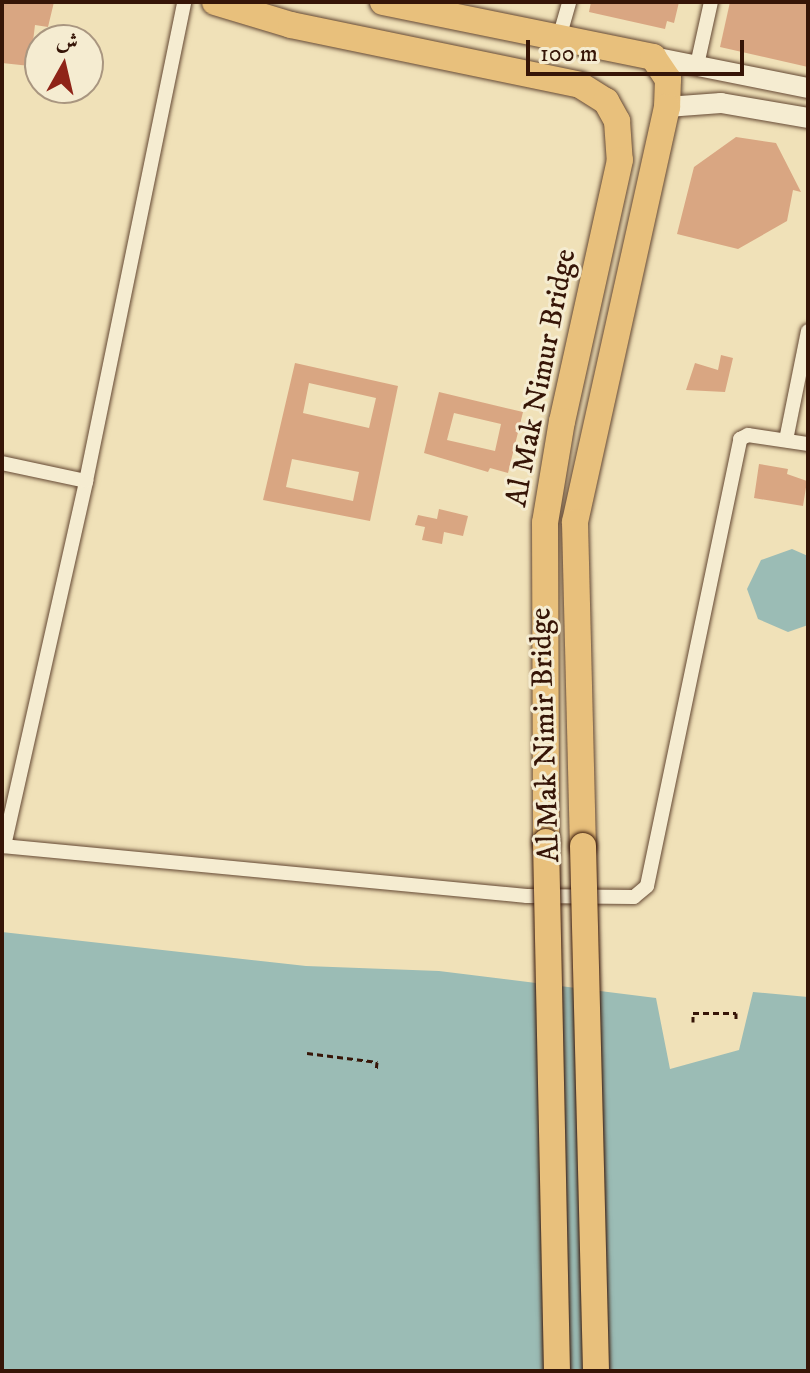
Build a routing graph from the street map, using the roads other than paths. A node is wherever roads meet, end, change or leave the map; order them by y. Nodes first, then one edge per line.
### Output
1 (184, 2) edge
2 (215, 2) edge
3 (383, 2) edge
4 (569, 2) edge
5 (711, 2) edge
6 (559, 38) junction
7 (611, 47) junction
8 (653, 57) junction
9 (697, 65) junction
10 (808, 88) edge
11 (593, 92) junction
12 (667, 107) junction
13 (808, 118) edge
14 (808, 331) edge
15 (786, 440) junction
16 (808, 444) edge
17 (2, 463) edge
18 (86, 481) junction
19 (546, 842) joint
20 (3, 846) edge
21 (557, 1371) edge
22 (596, 1371) edge

1 - 18 street
2 - 11 highway
3 - 6 highway
4 - 6 street
5 - 9 street
6 - 7 highway
7 - 8 highway
7 - 11 highway
8 - 9 street
8 - 12 highway
9 - 10 street
11 - 19 highway, Al Mak Nimur Bridge
12 - 13 street
12 - 22 highway, Al Mak Nimir Bridge, bridge
14 - 15 street
15 - 16 street
15 - 20 street
17 - 18 street
18 - 20 street
19 - 21 highway, Al Mak Nimir Bridge, bridge

